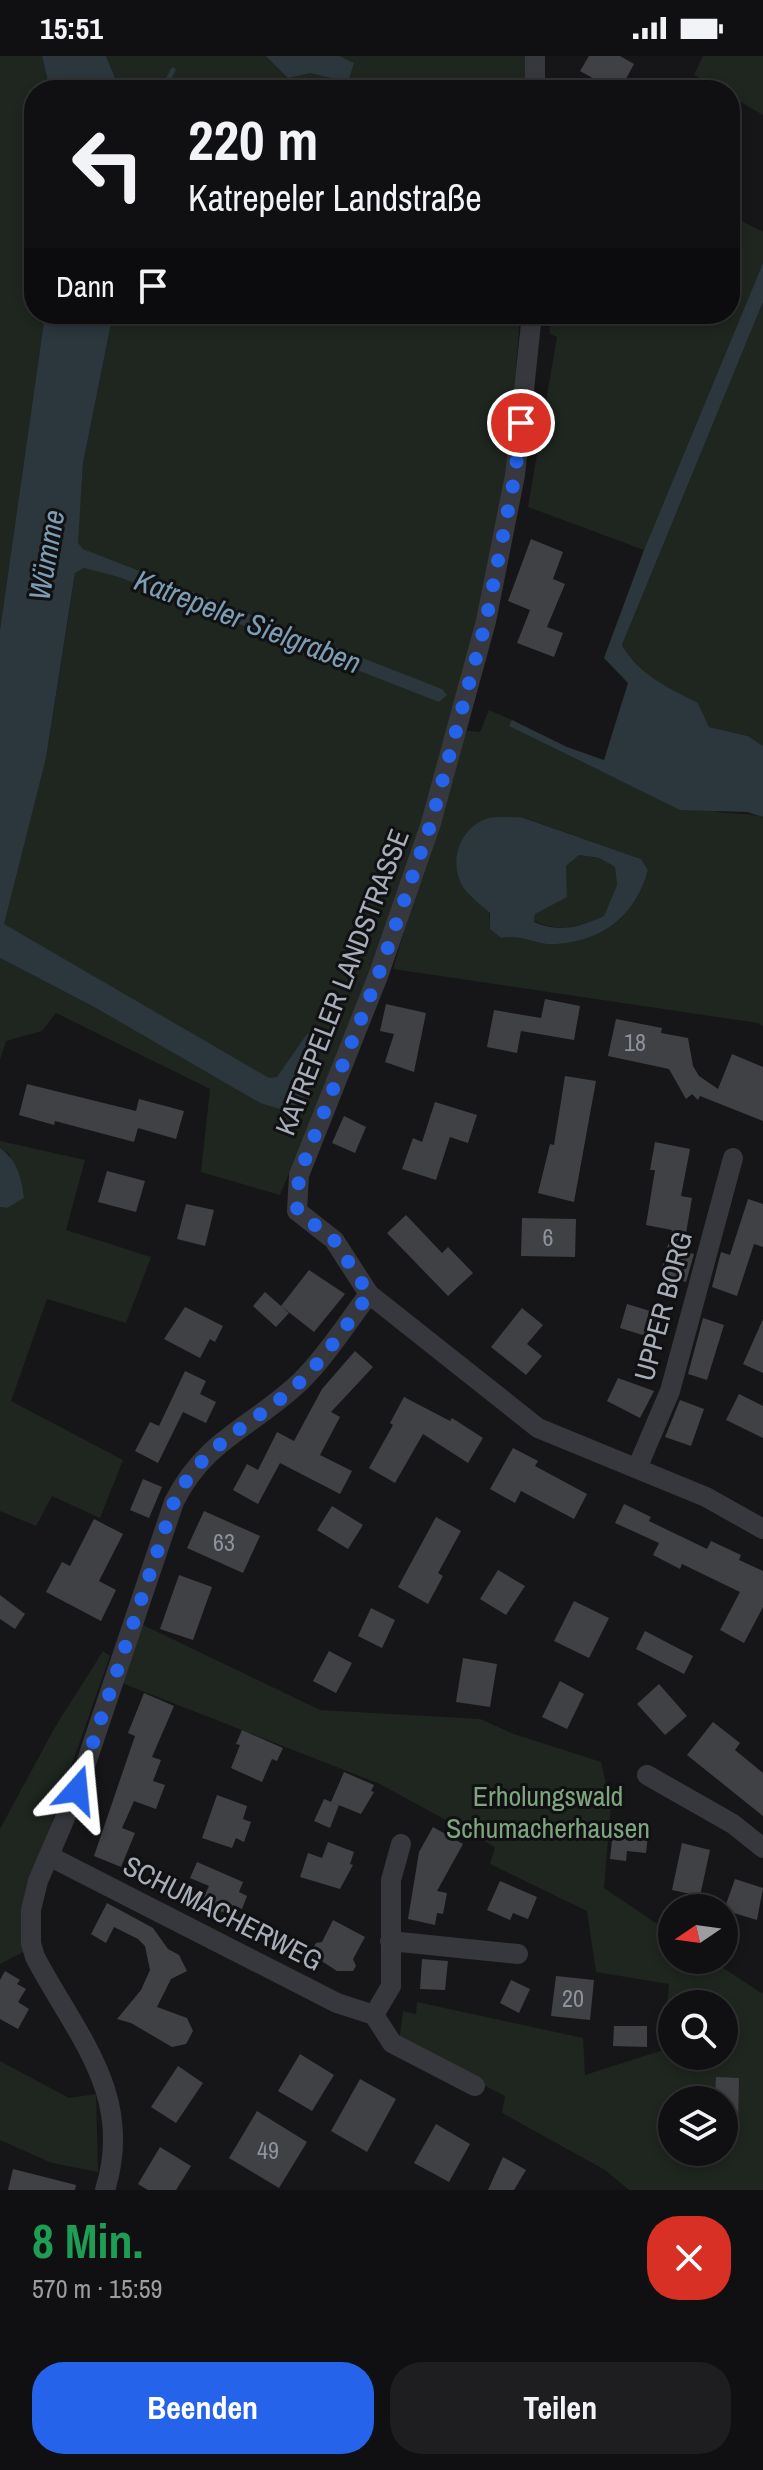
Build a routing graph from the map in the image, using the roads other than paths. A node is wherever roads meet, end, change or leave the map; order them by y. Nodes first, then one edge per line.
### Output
1 (535, 56) edge
2 (535, 80) edge
3 (531, 324) edge
4 (733, 1158) dead end
5 (369, 1294) junction
6 (638, 1466) junction
7 (763, 1529) edge
8 (647, 1775) dead end
9 (401, 1844) dead end
10 (763, 1848) edge
11 (49, 1856) junction
12 (390, 1941) junction
13 (518, 1954) dead end
14 (374, 2015) junction
15 (475, 2086) dead end
16 (105, 2190) edge

1 - 2 street
3 - 5 street, KATREPELER LANDSTRASSE
4 - 6 street, UPPER BORG
5 - 6 street
5 - 11 street
6 - 7 street
8 - 10 street
9 - 12 street
11 - 14 street, SCHUMACHERWEG
11 - 16 street
12 - 13 street
12 - 14 street
14 - 15 street

